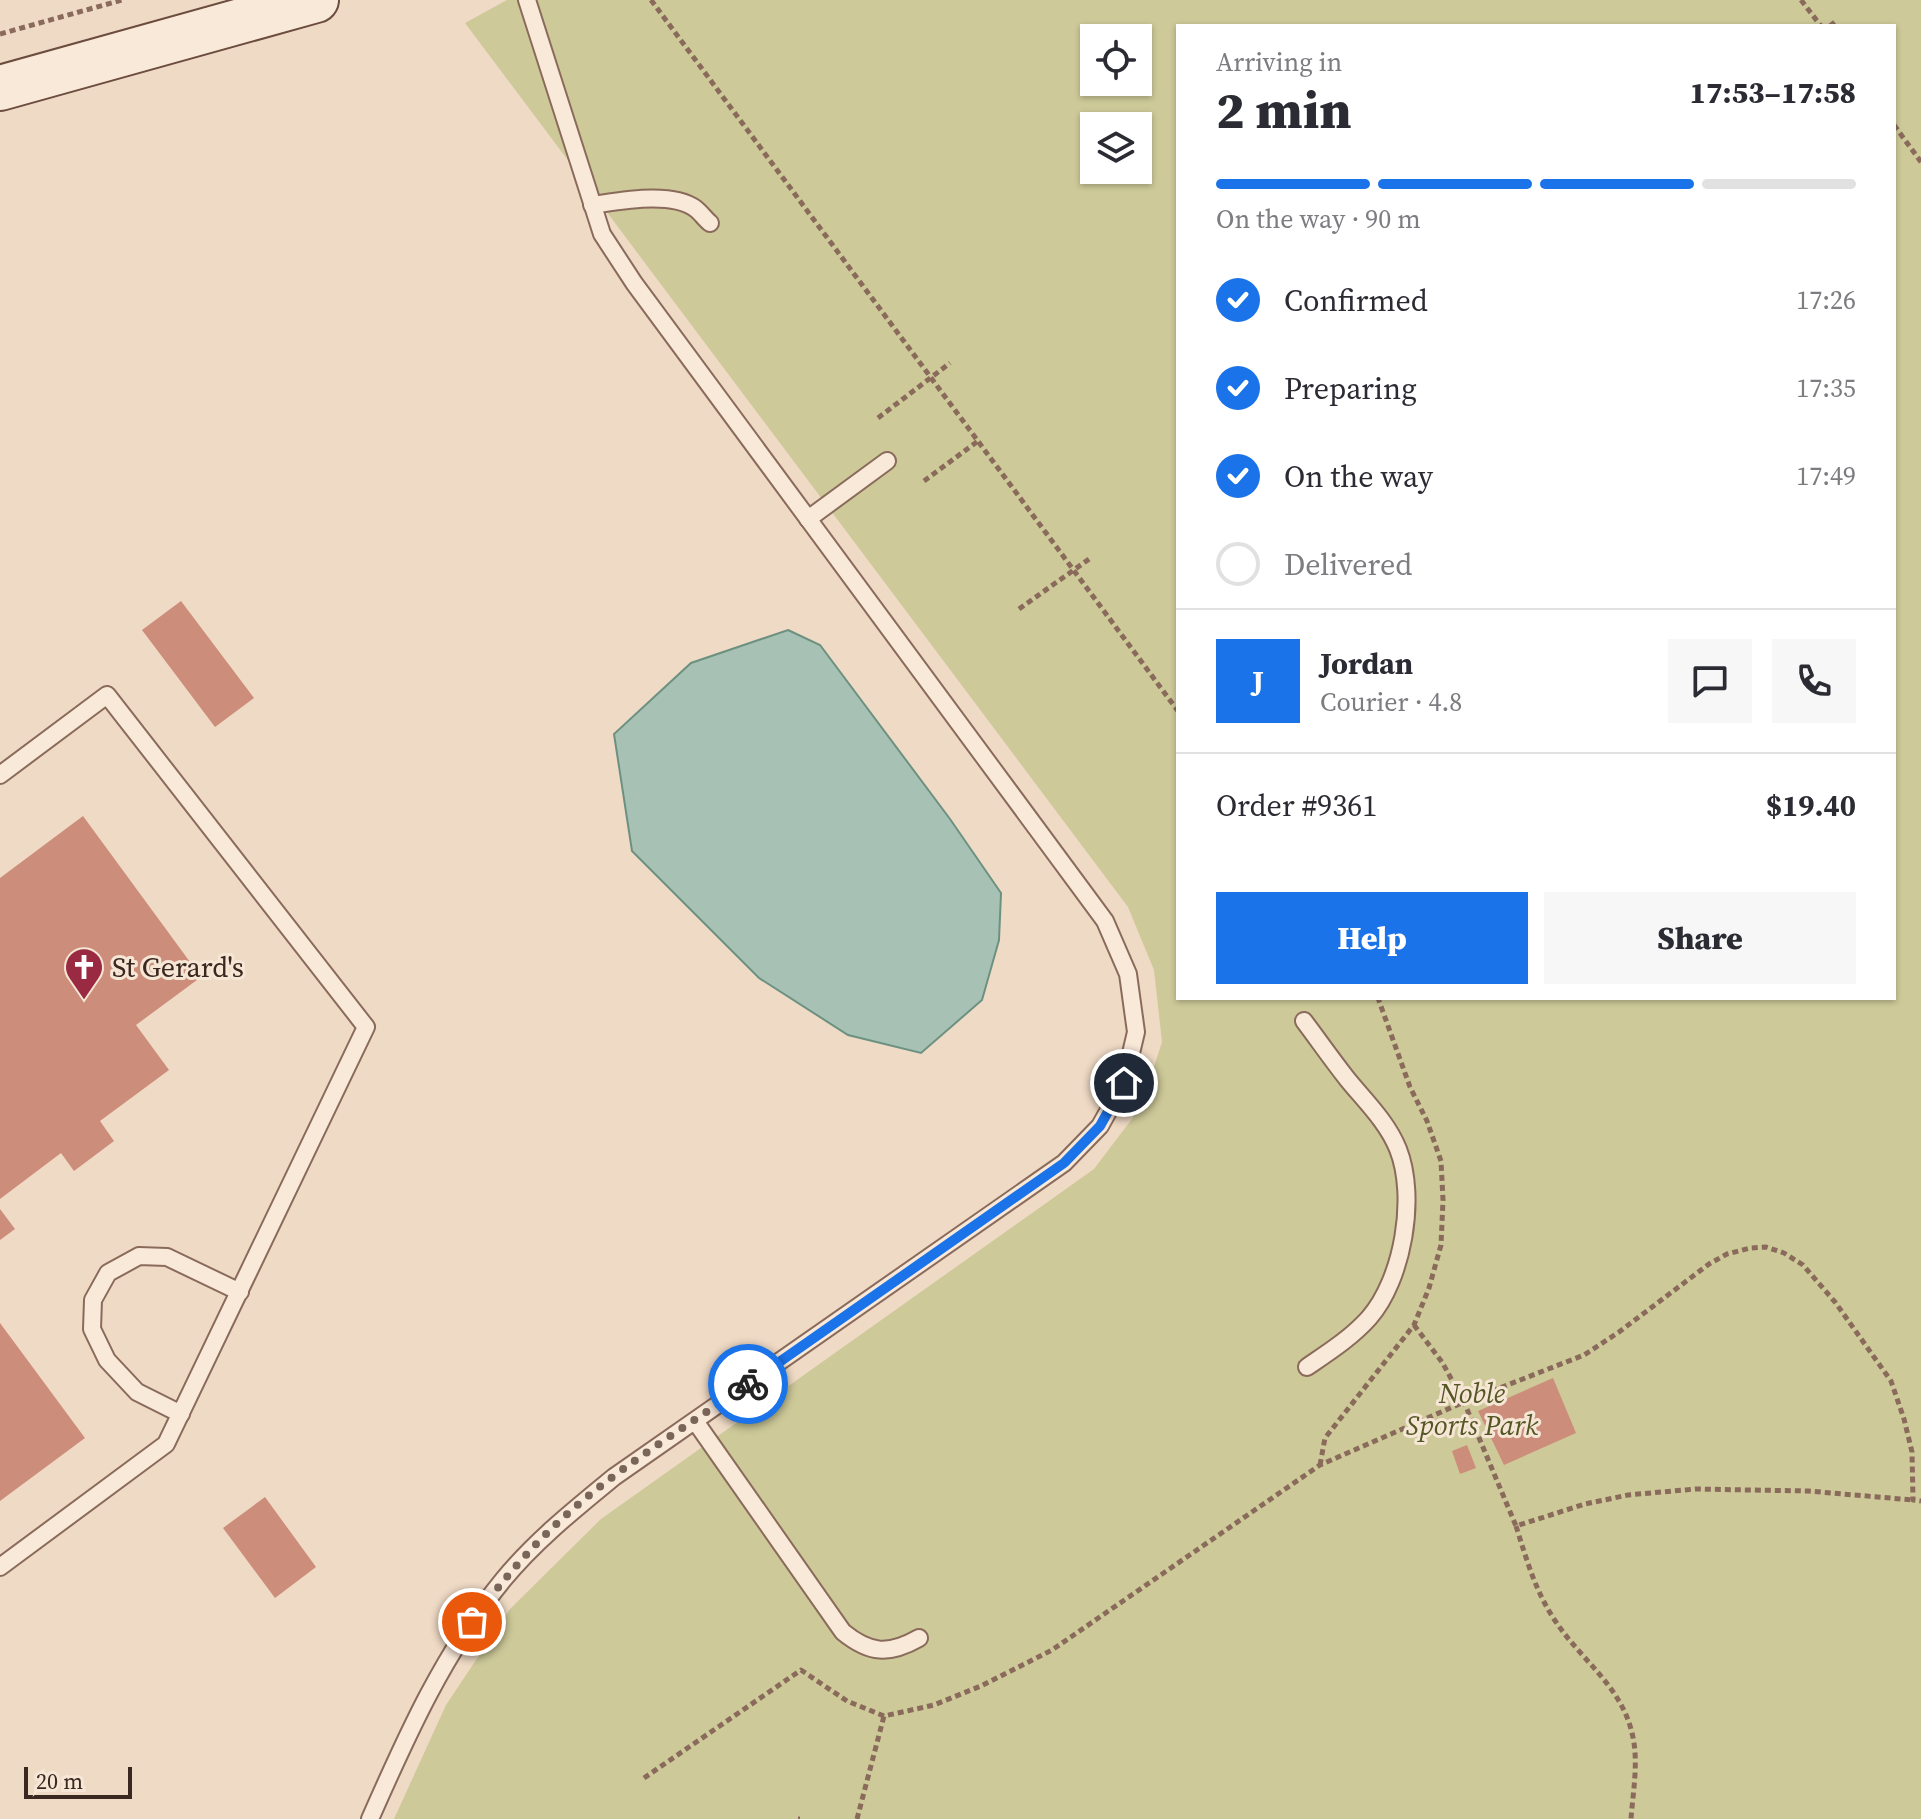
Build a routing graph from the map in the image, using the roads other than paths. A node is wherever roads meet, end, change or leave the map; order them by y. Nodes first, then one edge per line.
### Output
1 (316, 0) edge
2 (527, 0) edge
3 (0, 88) edge
4 (592, 205) junction
5 (710, 223) dead end
6 (887, 461) dead end
7 (808, 519) junction
8 (0, 775) edge
9 (1304, 1021) dead end
10 (240, 1292) junction
11 (1307, 1367) dead end
12 (181, 1414) junction
13 (695, 1421) junction
14 (0, 1567) edge
15 (919, 1638) dead end
16 (370, 1819) edge

1 - 3 street
2 - 4 lane
4 - 5 lane
4 - 7 lane
6 - 7 lane
7 - 13 lane
8 - 10 lane
9 - 11 lane
10 - 12 lane
10 - 12 lane
12 - 14 lane
13 - 15 lane
13 - 16 lane

